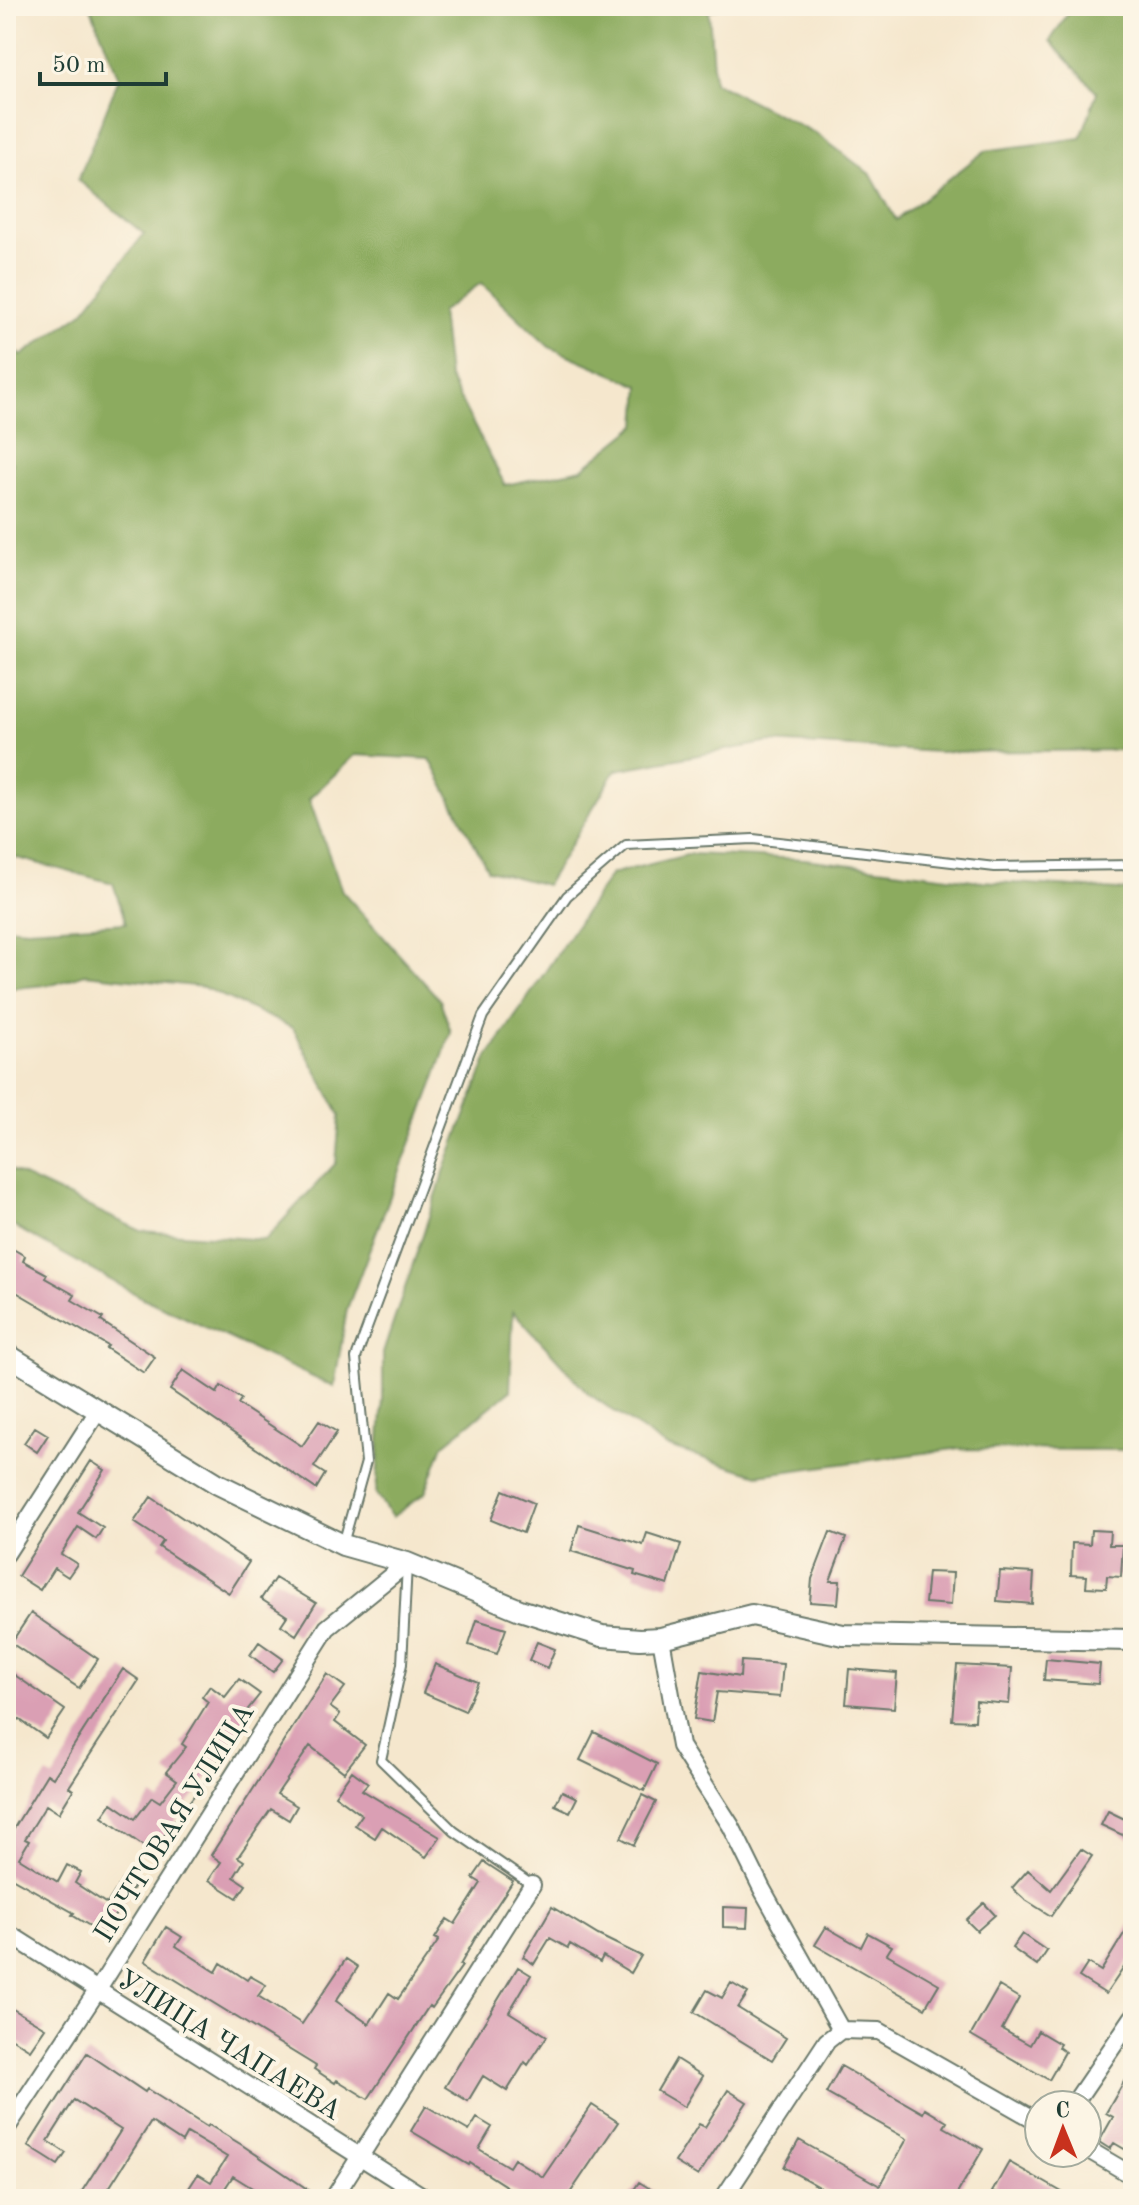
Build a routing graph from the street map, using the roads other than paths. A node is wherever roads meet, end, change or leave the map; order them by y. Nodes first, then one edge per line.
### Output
1 (1133, 865) edge
2 (6, 1354) edge
3 (98, 1411) junction
4 (343, 1545) junction
5 (6, 1554) edge
6 (407, 1563) junction
7 (661, 1638) junction
8 (1133, 1640) edge
9 (532, 1885) joint
10 (6, 1932) edge
11 (97, 1991) junction
12 (1133, 2017) edge
13 (841, 2030) junction
14 (1084, 2089) edge
15 (1023, 2113) edge
16 (6, 2129) edge
17 (359, 2157) junction
18 (1103, 2158) edge
19 (1133, 2176) edge
20 (333, 2199) edge
21 (427, 2199) edge
22 (723, 2199) edge

1 - 4 lane
2 - 3 street
3 - 4 street
3 - 5 street
4 - 6 street
6 - 7 street
6 - 9 lane
6 - 11 street, ПОЧТОВАЯ УЛИЦА
7 - 8 street
7 - 13 street
9 - 17 street
10 - 11 street, УЛИЦА ЧАПАЕВА
11 - 16 street, ПОЧТОВАЯ УЛИЦА
11 - 17 street, УЛИЦА ЧАПАЕВА
12 - 14 street
13 - 15 street
13 - 22 street
17 - 20 street
17 - 21 street, УЛИЦА ЧАПАЕВА
18 - 19 street

